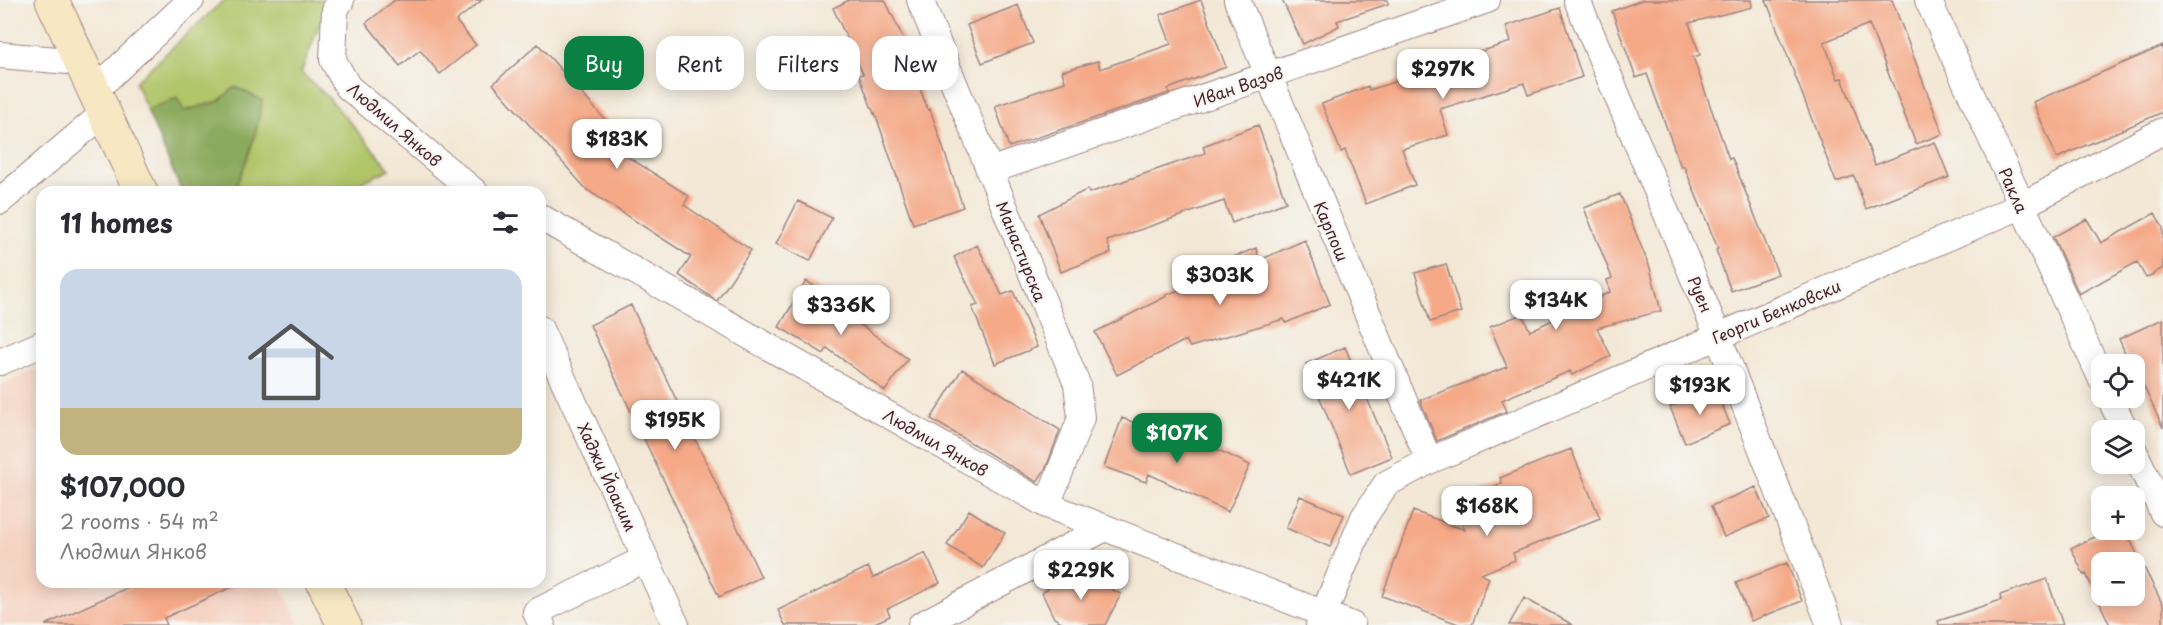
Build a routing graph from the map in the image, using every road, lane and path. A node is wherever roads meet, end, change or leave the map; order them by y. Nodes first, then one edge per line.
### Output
1 (52, 0) edge
2 (191, 0) edge
3 (920, 0) edge
4 (1237, 0) edge
5 (1487, 0) edge
6 (1578, 0) edge
7 (1928, 0) edge
8 (338, 5) edge
9 (0, 55) edge
10 (80, 63) junction
11 (1268, 76) junction
12 (98, 103) junction
13 (2163, 131) edge
14 (989, 171) junction
15 (138, 186) edge
16 (468, 186) edge
17 (0, 201) edge
18 (2021, 206) junction
19 (546, 219) edge
20 (1719, 336) junction
21 (546, 342) edge
22 (36, 347) edge
23 (2091, 356) edge
24 (0, 362) edge
25 (1429, 461) junction
26 (2144, 474) edge
27 (1047, 505) junction
28 (2163, 513) edge
29 (1105, 528) junction
30 (645, 559) junction
31 (326, 588) edge
32 (1321, 620) edge
33 (344, 625) edge
34 (542, 625) edge
35 (676, 625) edge
36 (921, 625) edge
37 (1352, 625) edge
38 (1830, 625) edge

1 - 10 main road
2 - 12 street
3 - 14 street, Манастирска
4 - 11 street, Карпош
5 - 11 street, Иван Вазов
6 - 20 street, Руен
7 - 18 street, Ракла
8 - 16 street, Людмил Янков
9 - 10 street
10 - 12 main road
11 - 14 street, Иван Вазов
11 - 25 street, Карпош
12 - 15 main road
12 - 17 street
13 - 18 street, Георги Бенковски
14 - 27 street, Манастирска
18 - 20 street, Георги Бенковски
18 - 23 street, Ракла
19 - 27 street, Людмил Янков
20 - 25 street, Георги Бенковски
20 - 38 street, Руен
21 - 30 street, Хаджи Йоаким
22 - 24 street
25 - 32 street, Георги Бенковски
26 - 28 street
27 - 29 street, Людмил Янков
29 - 32 street, Людмил Янков
29 - 36 street
30 - 34 street
30 - 35 street, Хаджи Йоаким
31 - 33 main road
32 - 37 street, Людмил Янков

